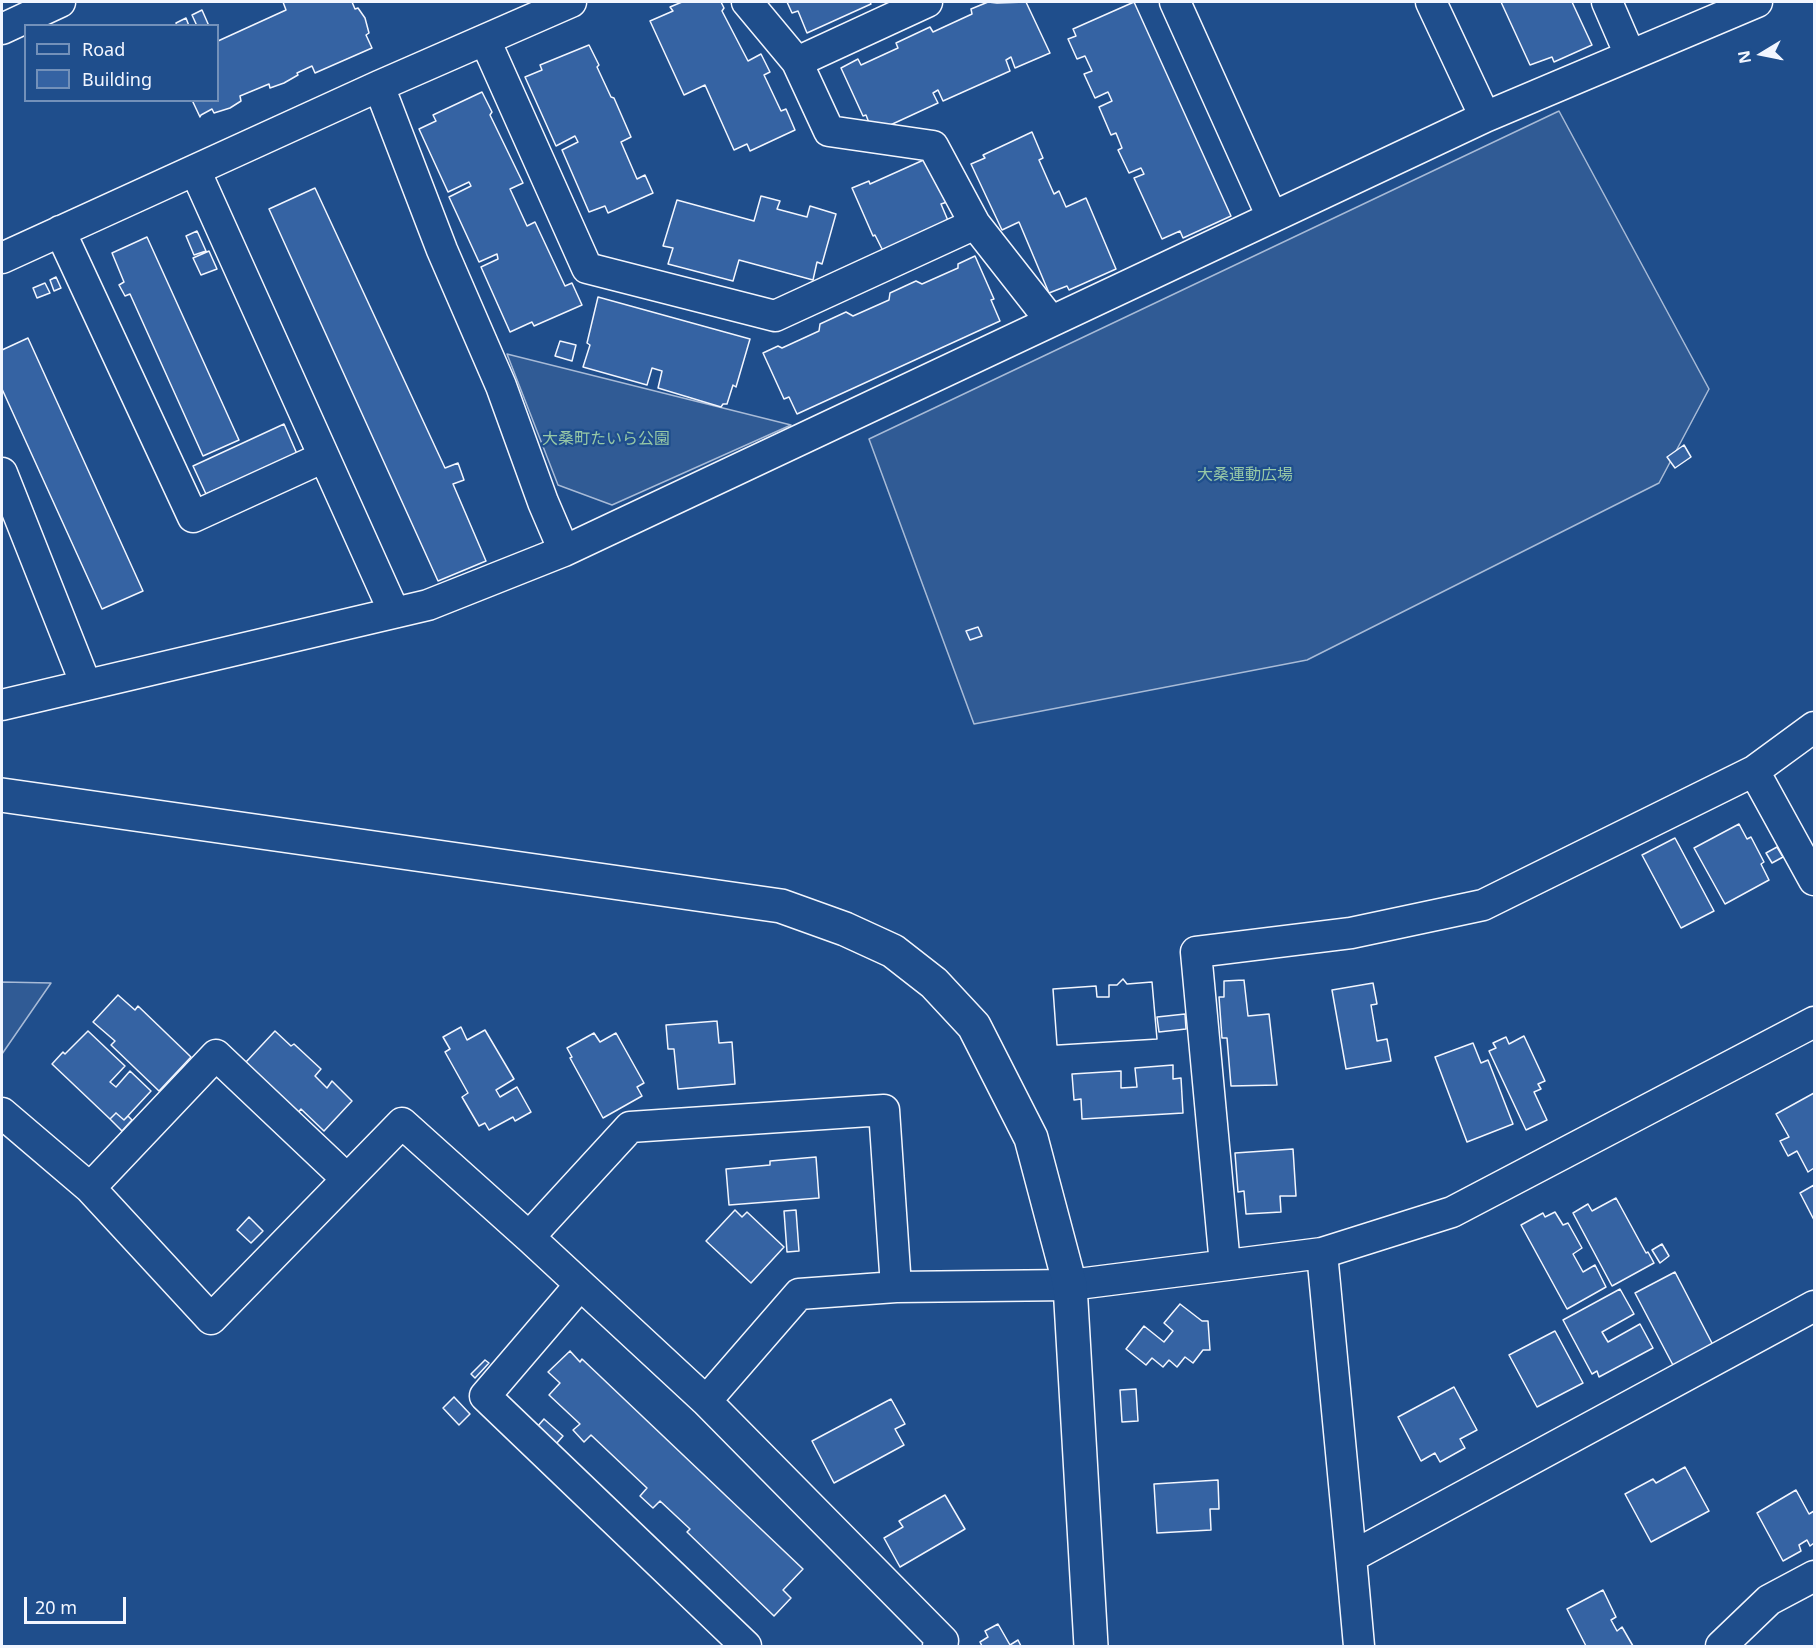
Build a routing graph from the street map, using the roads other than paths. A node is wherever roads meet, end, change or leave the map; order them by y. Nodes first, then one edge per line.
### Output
1 (60, 2) edge
2 (572, 2) edge
3 (747, 2) edge
4 (927, 2) edge
5 (1175, 2) edge
6 (1431, 2) edge
7 (1607, 2) edge
8 (1757, 2) edge
9 (523, 11) edge
10 (2, 29) edge
11 (484, 40) junction
12 (1630, 55) junction
13 (797, 62) junction
14 (378, 86) junction
15 (1485, 117) junction
16 (195, 170) junction
17 (1272, 217) junction
18 (975, 224) junction
19 (60, 231) junction
20 (2, 258) edge
21 (1051, 321) junction
22 (324, 456) junction
23 (2, 473) edge
24 (564, 551) junction
25 (394, 612) junction
26 (86, 685) junction
27 (2, 705) edge
28 (1815, 727) edge
29 (1754, 771) junction
30 (2, 795) edge
31 (1815, 880) edge
32 (1815, 1022) edge
33 (2, 1113) edge
34 (347, 1179) junction
35 (90, 1188) junction
36 (529, 1237) junction
37 (1322, 1253) junction
38 (1225, 1265) junction
39 (580, 1285) junction
40 (1070, 1285) junction
41 (896, 1287) junction
42 (1815, 1306) edge
43 (706, 1401) junction
44 (1351, 1557) junction
45 (1815, 1575) edge
46 (746, 1647) edge
47 (938, 1647) edge
48 (1091, 1647) edge
49 (1359, 1647) edge
50 (1721, 1647) edge

1 - 10 street
2 - 9 street
3 - 13 street
4 - 13 street
5 - 17 street
6 - 15 street
7 - 12 street
8 - 12 street
9 - 11 street
11 - 14 street
11 - 18 street
12 - 15 street
13 - 18 street
14 - 16 street
14 - 24 street
15 - 17 street
16 - 19 street
16 - 22 street
17 - 21 street
18 - 21 street
19 - 20 street
19 - 22 street
21 - 24 street
22 - 25 street
23 - 26 street
24 - 25 street
25 - 26 street
26 - 27 street
28 - 29 street
29 - 31 street
29 - 38 street
30 - 40 street
32 - 37 street
33 - 35 street
34 - 35 street
34 - 35 street
34 - 36 street
36 - 39 street
36 - 41 street
37 - 38 street
37 - 44 street
38 - 40 street
39 - 43 street
39 - 46 street
40 - 41 street
40 - 48 street
41 - 43 street
42 - 44 street
43 - 47 street
44 - 49 street
45 - 50 street

